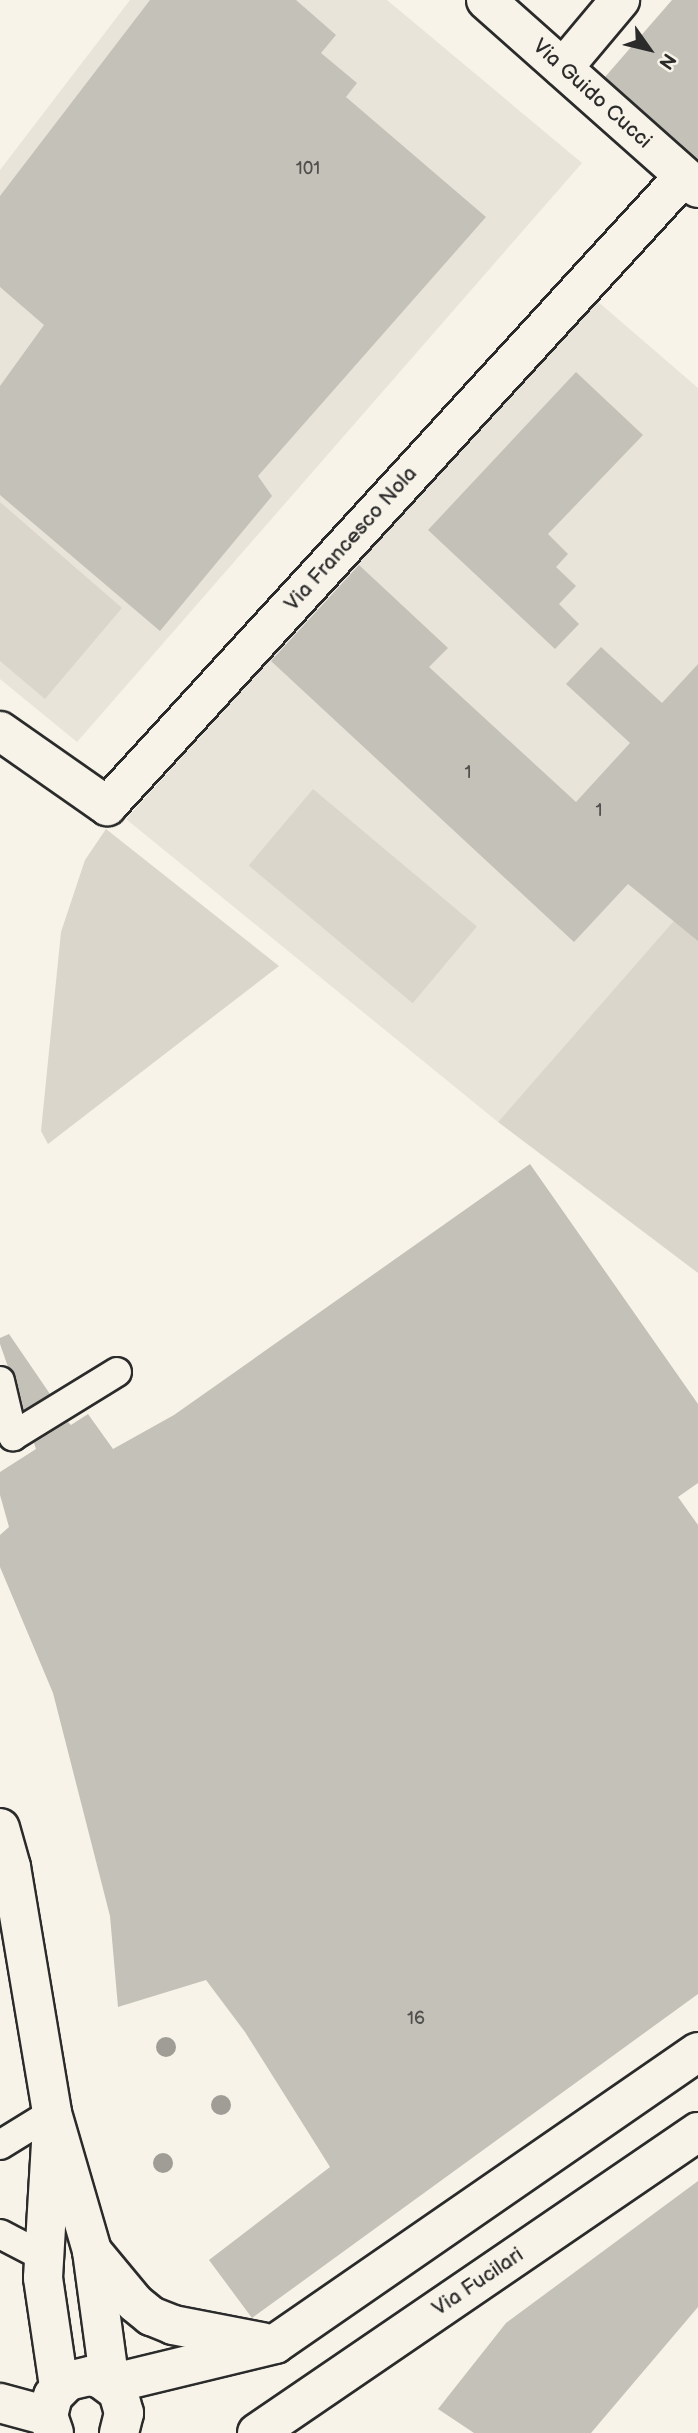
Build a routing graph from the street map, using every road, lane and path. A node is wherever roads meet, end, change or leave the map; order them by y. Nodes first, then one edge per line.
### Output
1 (486, 0) edge
2 (620, 0) edge
3 (563, 68) junction
4 (691, 182) edge
5 (0, 731) edge
6 (117, 1372) dead end
7 (0, 1381) edge
8 (0, 1828) edge
9 (698, 2052) edge
10 (52, 2113) junction
11 (698, 2132) edge
12 (0, 2145) edge
13 (0, 2234) edge
14 (92, 2251) junction
15 (44, 2257) junction
16 (275, 2344) junction
17 (110, 2384) junction
18 (0, 2403) edge
19 (54, 2412) edge
20 (119, 2433) edge
21 (257, 2433) edge

1 - 3 street, Via Guido Cucci
2 - 3 street
3 - 4 street, Via Guido Cucci
4 - 5 street, Via Francesco Nola
6 - 7 lane
8 - 10 street
9 - 16 street
10 - 12 lane
10 - 14 street
10 - 15 street
11 - 21 street, Via Fucilari
13 - 15 lane
14 - 16 street
14 - 17 street
15 - 19 street
16 - 17 street
17 - 19 street
17 - 20 street
18 - 19 street

